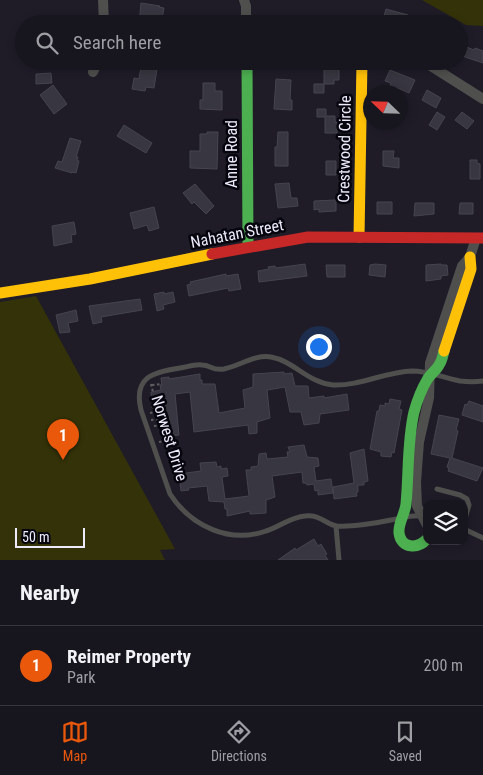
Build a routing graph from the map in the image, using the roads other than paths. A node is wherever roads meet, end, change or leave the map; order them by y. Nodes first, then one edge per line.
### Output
1 (103, 0) edge
2 (244, 0) edge
3 (104, 15) edge
4 (246, 15) edge
5 (247, 70) edge
6 (362, 70) edge
7 (437, 70) edge
8 (483, 99) edge
9 (359, 237) junction
10 (480, 238) edge
11 (248, 247) junction
12 (470, 257) joint
13 (0, 293) edge
14 (431, 373) junction
15 (483, 381) edge
16 (437, 489) dead end
17 (466, 500) edge
18 (423, 516) edge
19 (401, 518) junction
20 (423, 520) edge
21 (336, 526) junction
22 (468, 531) edge
23 (483, 538) edge
24 (423, 544) edge
25 (339, 560) edge

1 - 3 street
2 - 4 street
5 - 11 street, Anne Road
6 - 9 street, Crestwood Circle
7 - 8 street
9 - 10 street, Nahatan Street
9 - 11 street, Nahatan Street
10 - 12 street, Norwest Drive
11 - 13 street, Nahatan Street
12 - 14 street, Norwest Drive
14 - 15 lane, Norwest Drive
14 - 18 street, Norwest Drive
14 - 19 street, Norwest Drive
14 - 21 lane, Norwest Drive
16 - 17 lane
19 - 20 lane, Norwest Drive
19 - 21 lane, Norwest Drive
19 - 24 street, Norwest Drive
21 - 25 lane
22 - 23 lane

